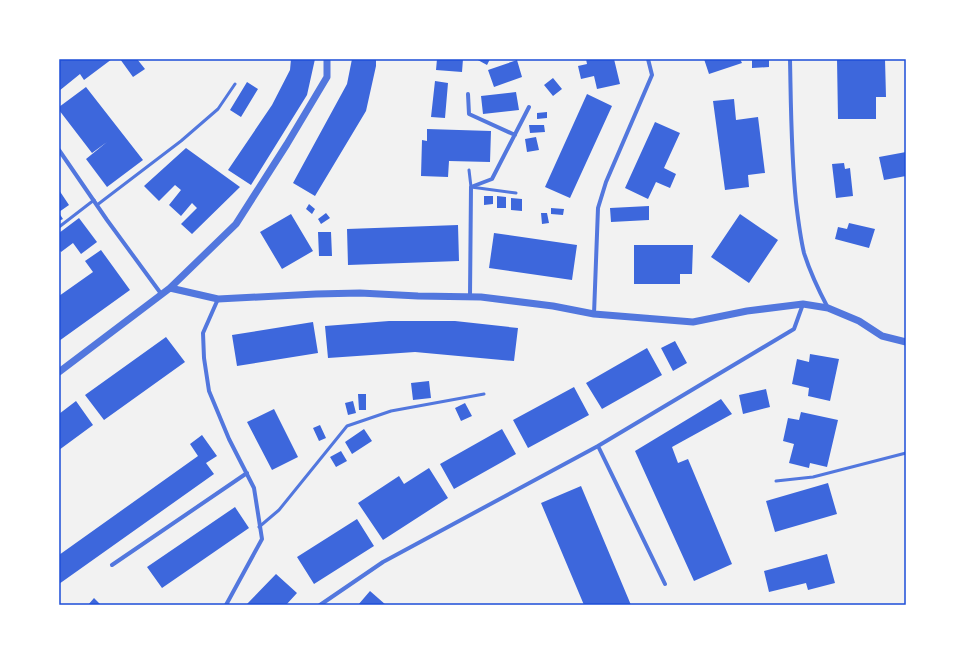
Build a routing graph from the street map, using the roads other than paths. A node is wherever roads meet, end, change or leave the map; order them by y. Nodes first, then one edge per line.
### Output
1 (327, 59) edge
2 (648, 59) edge
3 (790, 59) edge
4 (236, 84) dead end
5 (468, 94) dead end
6 (529, 107) dead end
7 (515, 135) junction
8 (59, 150) edge
9 (469, 170) dead end
10 (470, 187) junction
11 (516, 193) dead end
12 (94, 200) junction
13 (97, 205) junction
14 (59, 227) edge
15 (170, 288) junction
16 (163, 295) junction
17 (470, 296) junction
18 (218, 299) junction
19 (803, 304) junction
20 (828, 308) junction
21 (594, 314) junction
22 (906, 342) edge
23 (59, 372) edge
24 (484, 394) dead end
25 (598, 446) junction
26 (906, 453) edge
27 (247, 473) junction
28 (776, 480) dead end
29 (259, 527) junction
30 (112, 565) dead end
31 (665, 584) dead end
32 (226, 605) edge
33 (320, 605) edge

1 - 15 street
2 - 21 street
3 - 20 street
4 - 13 lane
5 - 7 street
6 - 7 street
7 - 10 street
8 - 12 street
9 - 10 lane
10 - 11 lane
10 - 17 street
12 - 13 street
12 - 14 lane
13 - 16 street
15 - 16 street
15 - 18 street
16 - 23 street
17 - 18 street
17 - 21 street
18 - 27 street
19 - 20 street
19 - 21 street
19 - 25 street
20 - 22 street
24 - 29 lane
25 - 31 street
25 - 33 street
26 - 28 lane
27 - 29 street
27 - 30 street
29 - 32 street

